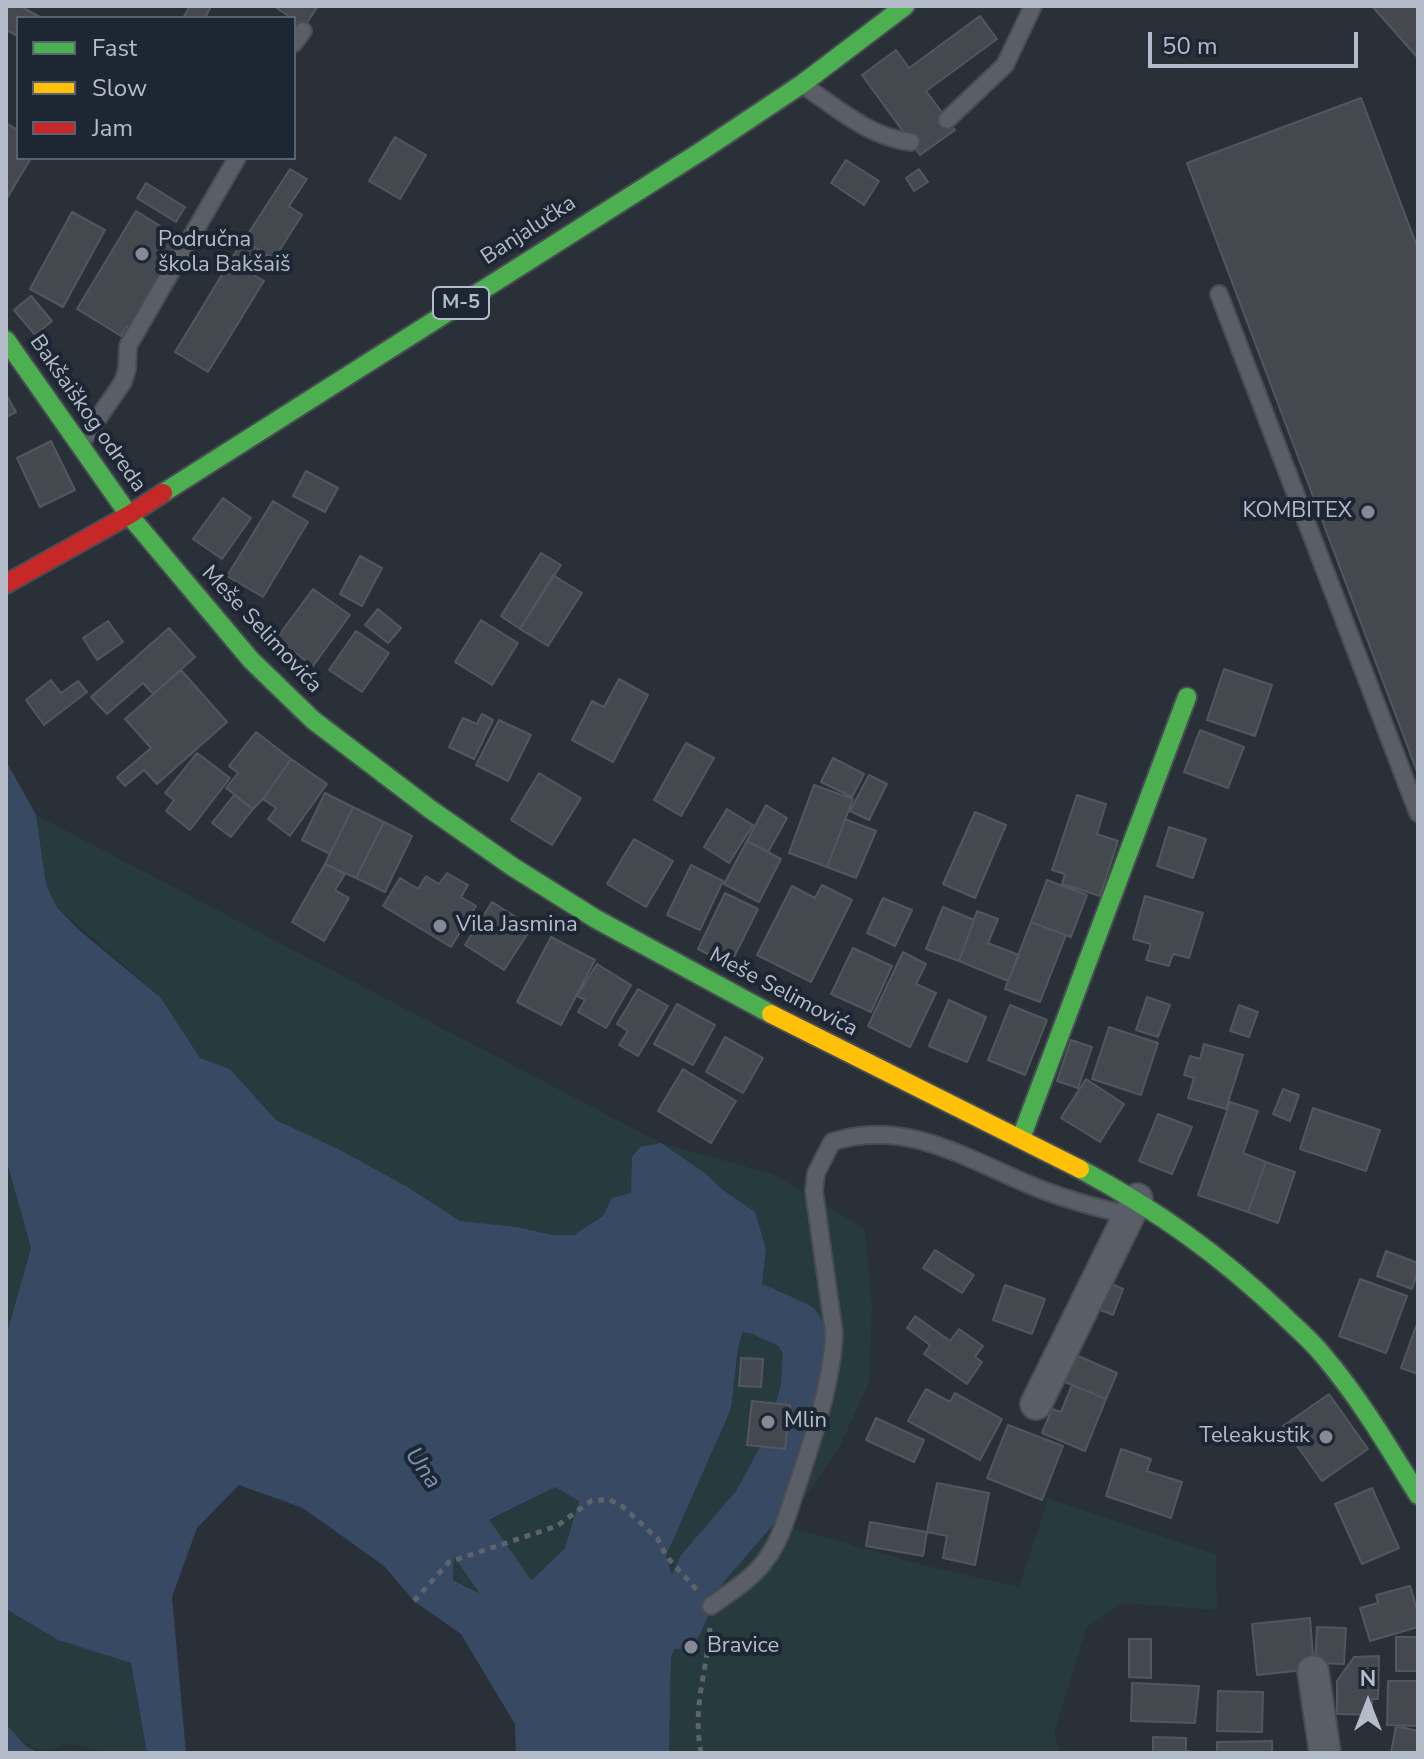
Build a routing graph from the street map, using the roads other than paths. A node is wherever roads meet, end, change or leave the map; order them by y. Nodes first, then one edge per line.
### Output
1 (905, 6) edge
2 (1033, 6) edge
3 (802, 84) junction
4 (947, 120) dead end
5 (911, 142) dead end
6 (236, 160) edge
7 (1219, 294) dead end
8 (6, 340) edge
9 (80, 444) junction
10 (129, 515) junction
11 (6, 584) edge
12 (1187, 697) dead end
13 (1418, 813) edge
14 (1021, 1138) junction
15 (1133, 1207) junction
16 (1036, 1404) dead end
17 (1418, 1495) edge
18 (711, 1606) road end
19 (1313, 1671) dead end
20 (1325, 1753) edge

1 - 3 street, Banjalučka / M-5
2 - 4 lane
3 - 5 lane
3 - 10 street, Banjalučka / M-5
6 - 9 lane
7 - 13 lane
8 - 9 street, Bakšaiškog odreda
9 - 10 street, Bakšaiškog odreda
10 - 11 street, Banjalučka / M-5
10 - 14 street, Meše Selimovića
12 - 14 street
14 - 15 street, Meše Selimovića
15 - 16 street
15 - 17 street, Meše Selimovića
15 - 18 lane
19 - 20 street

